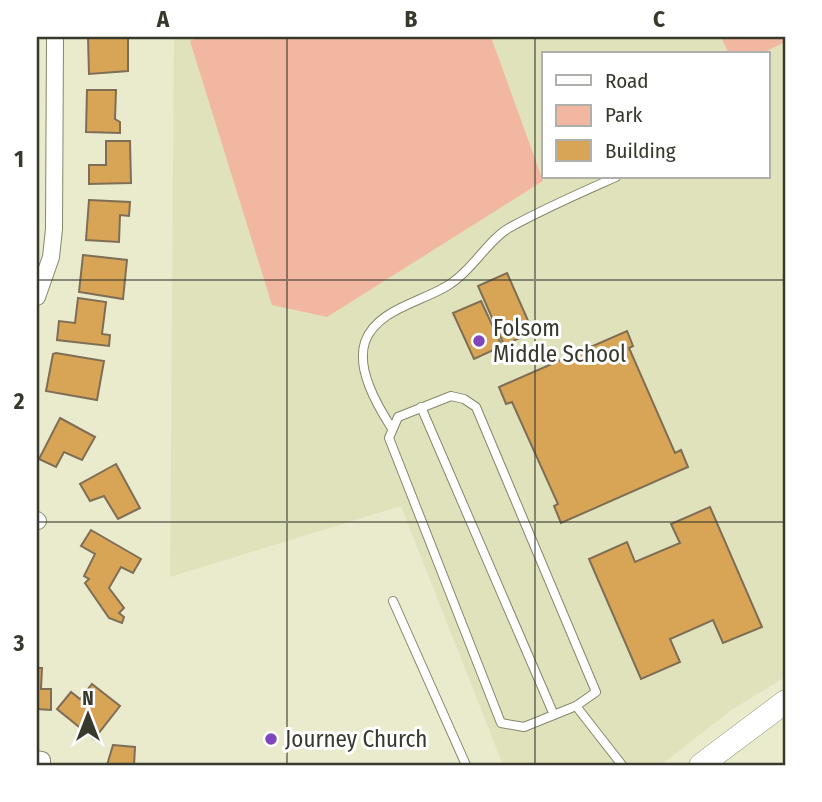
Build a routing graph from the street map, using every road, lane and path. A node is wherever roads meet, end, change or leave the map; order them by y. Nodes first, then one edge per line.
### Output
1 (55, 37) edge
2 (614, 178) edge
3 (37, 297) edge
4 (421, 407) junction
5 (391, 427) junction
6 (393, 601) dead end
7 (785, 702) edge
8 (576, 706) junction
9 (554, 715) junction
10 (37, 759) edge
11 (42, 765) edge
12 (466, 765) edge
13 (622, 765) edge
14 (701, 765) edge

1 - 3 street
2 - 5 lane
4 - 5 lane
4 - 8 lane
4 - 9 lane
5 - 9 lane
6 - 12 lane
7 - 14 main road
8 - 9 lane
8 - 13 lane
10 - 11 street

